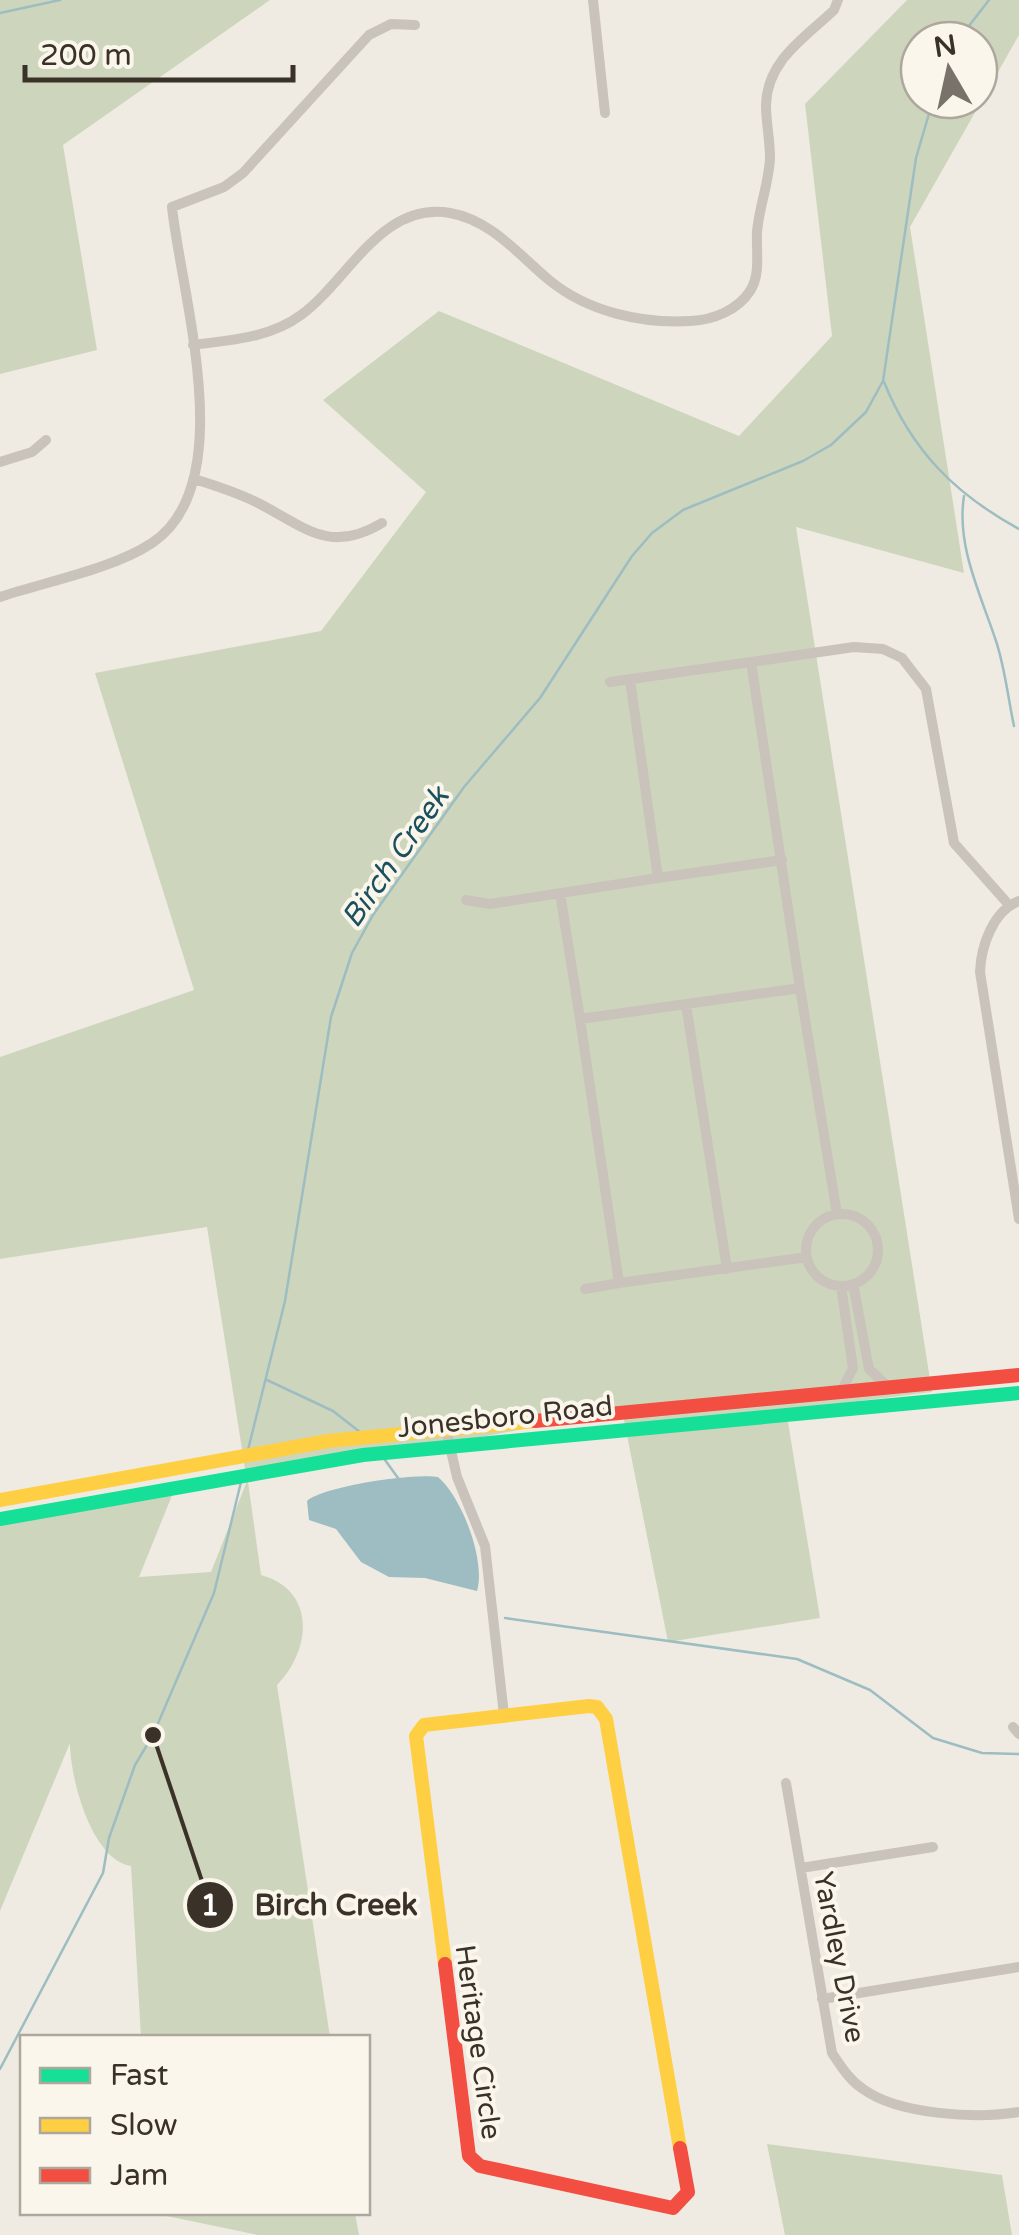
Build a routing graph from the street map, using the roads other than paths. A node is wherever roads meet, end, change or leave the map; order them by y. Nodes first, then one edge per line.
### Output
1 (593, 0) edge
2 (838, 0) edge
3 (415, 24) dead end
4 (605, 112) dead end
5 (192, 345) junction
6 (46, 440) dead end
7 (0, 462) edge
8 (194, 479) junction
9 (382, 523) dead end
10 (0, 597) edge
11 (751, 662) junction
12 (630, 680) junction
13 (610, 682) dead end
14 (782, 860) junction
15 (658, 878) junction
16 (560, 893) junction
17 (466, 900) dead end
18 (1014, 903) edge
19 (800, 988) junction
20 (686, 1004) junction
21 (580, 1019) junction
22 (837, 1214) junction
23 (1019, 1219) edge
24 (807, 1257) junction
25 (727, 1269) junction
26 (619, 1283) junction
27 (853, 1284) junction
28 (840, 1286) junction
29 (585, 1289) dead end
30 (1019, 1375) edge
31 (887, 1386) junction
32 (842, 1390) junction
33 (1019, 1393) edge
34 (446, 1430) junction
35 (449, 1446) junction
36 (0, 1500) edge
37 (0, 1519) edge
38 (504, 1716) junction
39 (786, 1783) dead end
40 (933, 1847) dead end
41 (800, 1868) junction
42 (1019, 1968) edge
43 (822, 1999) junction
44 (1019, 2112) edge

1 - 4 street
2 - 5 street
3 - 5 street
5 - 8 street
6 - 7 street
8 - 9 street
8 - 10 street
11 - 12 street
11 - 14 street
11 - 18 street
12 - 13 street
12 - 15 street
14 - 15 street
14 - 19 street
15 - 16 street
16 - 17 street
16 - 21 street
18 - 23 street
19 - 20 street
19 - 22 street
20 - 21 street
20 - 25 street
21 - 26 street
22 - 24 street
22 - 27 street
24 - 25 street
24 - 28 street
25 - 26 street
26 - 29 street
27 - 28 street
27 - 31 street
28 - 32 street
30 - 31 main road, Jonesboro Road
31 - 32 main road, Jonesboro Road
32 - 34 main road, Jonesboro Road
33 - 35 main road, Jonesboro Road
34 - 35 street
34 - 36 main road, Jonesboro Road
35 - 37 main road, Jonesboro Road
35 - 38 street
38 - 38 main road, Heritage Circle
39 - 41 street, Yardley Drive
40 - 41 street
41 - 43 street, Yardley Drive
42 - 43 street
43 - 44 street, Yardley Drive

